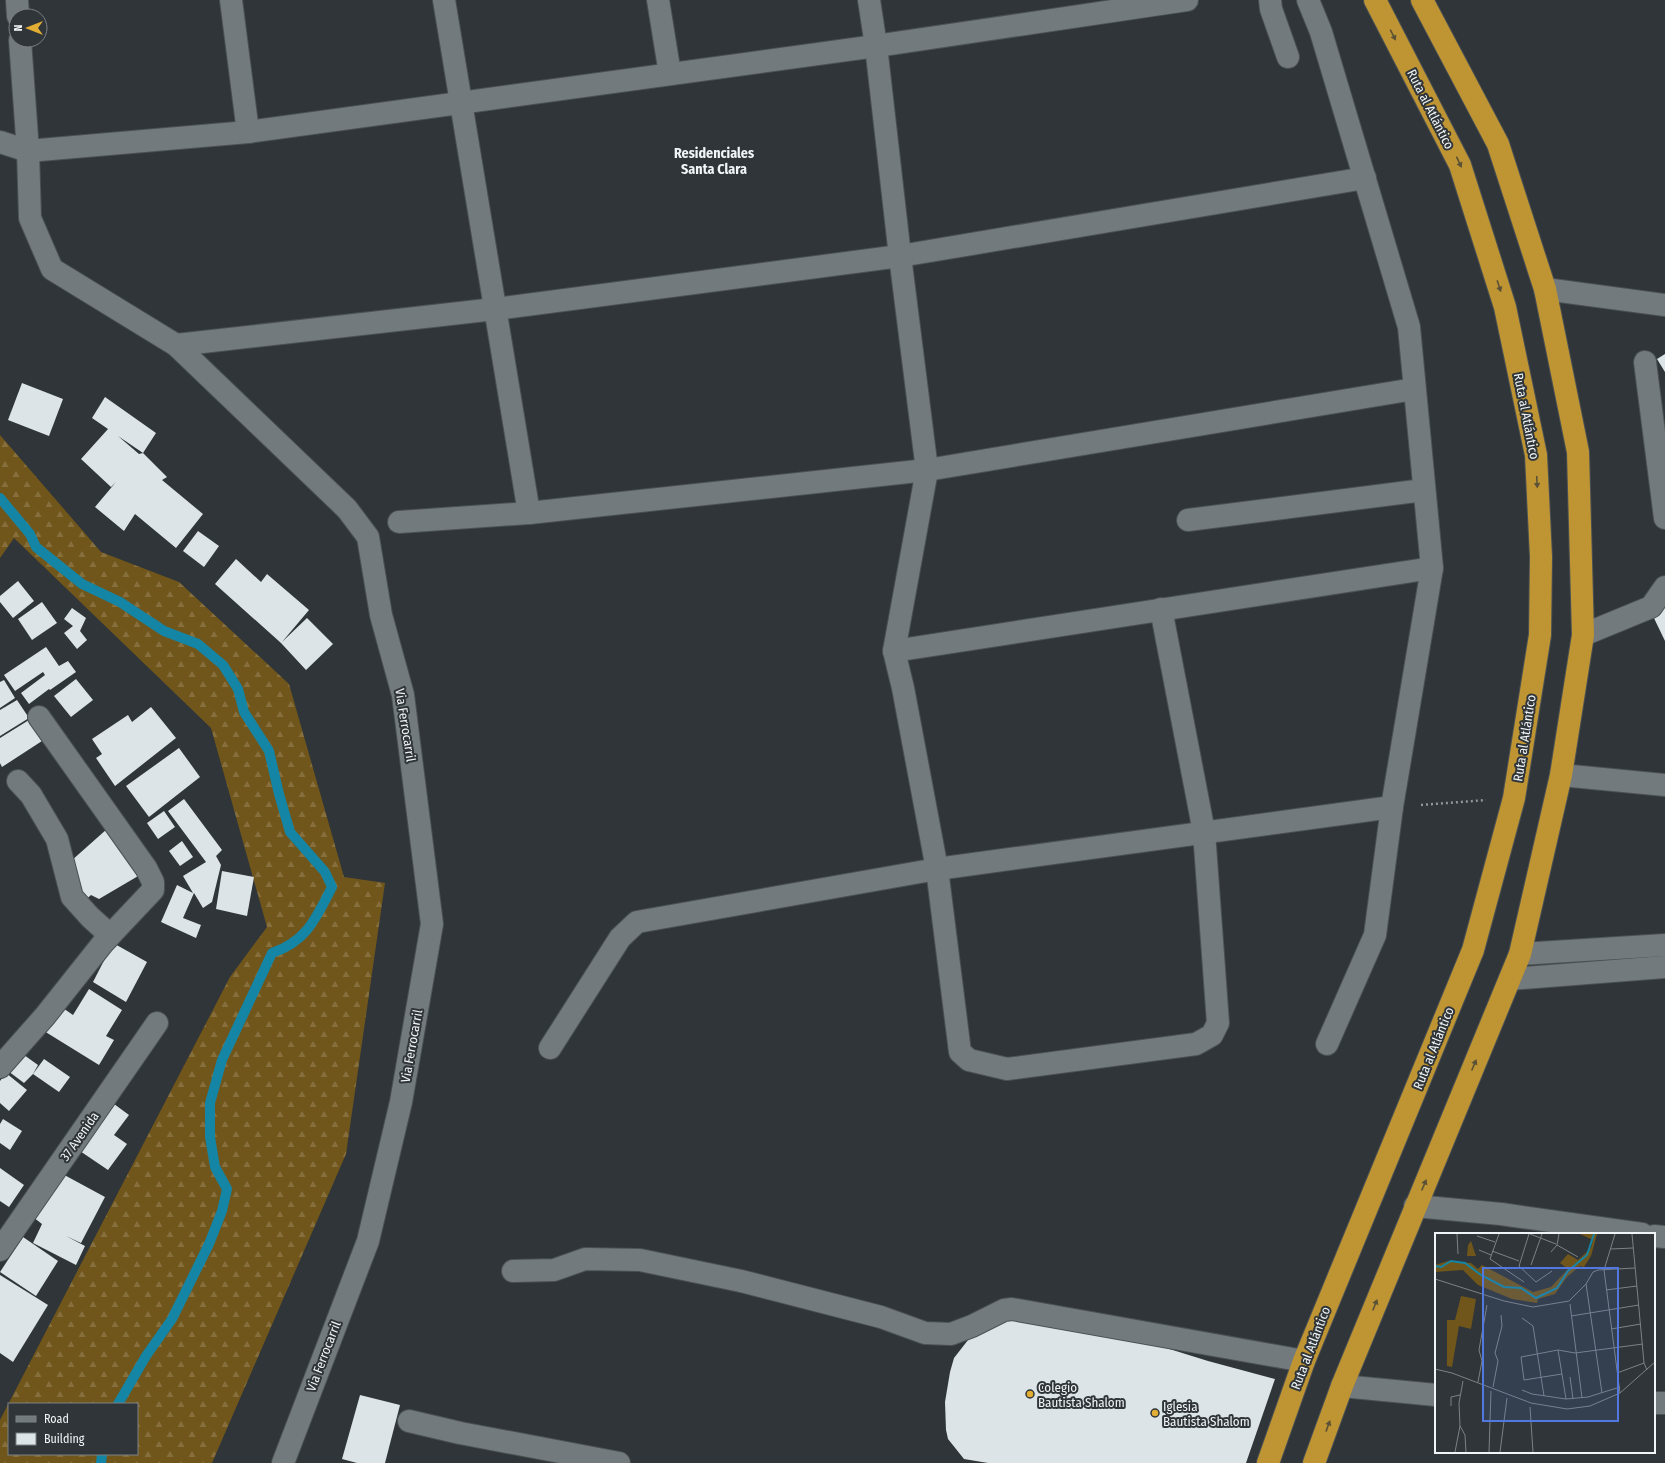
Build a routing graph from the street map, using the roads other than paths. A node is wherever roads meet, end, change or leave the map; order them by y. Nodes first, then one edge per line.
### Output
1 (232, 0) edge
2 (444, 0) edge
3 (658, 0) edge
4 (869, 0) edge
5 (1188, 0) edge
6 (1270, 0) edge
7 (1308, 0) edge
8 (1375, 0) edge
9 (1422, 0) edge
10 (1141, 3) edge
11 (876, 46) junction
12 (21, 48) edge
13 (1288, 57) dead end
14 (670, 74) junction
15 (461, 103) junction
16 (248, 132) junction
17 (0, 142) edge
18 (28, 151) junction
19 (1365, 178) junction
20 (900, 256) junction
21 (1545, 289) junction
22 (1665, 305) edge
23 (495, 309) junction
24 (176, 345) junction
25 (1645, 362) dead end
26 (1414, 389) junction
27 (927, 470) junction
28 (1424, 490) junction
29 (528, 513) junction
30 (1665, 518) edge
31 (1188, 520) dead end
32 (399, 522) dead end
33 (1432, 568) junction
34 (1665, 587) edge
35 (1161, 609) junction
36 (1583, 635) junction
37 (894, 651) junction
38 (39, 717) dead end
39 (1561, 775) junction
40 (18, 780) dead end
41 (1665, 785) edge
42 (1392, 807) junction
43 (1204, 832) junction
44 (937, 869) junction
45 (110, 935) junction
46 (1665, 945) edge
47 (1520, 954) junction
48 (1665, 967) edge
49 (1510, 979) junction
50 (157, 1023) dead end
51 (1327, 1044) dead end
52 (550, 1048) dead end
53 (0, 1067) edge
54 (1415, 1206) junction
55 (1635, 1233) edge
56 (1655, 1236) edge
57 (1665, 1237) edge
58 (0, 1250) edge
59 (513, 1271) dead end
60 (1304, 1361) junction
61 (1342, 1386) junction
62 (1435, 1395) edge
63 (409, 1421) dead end
64 (283, 1463) edge
65 (619, 1463) edge
66 (1268, 1463) edge
67 (1314, 1463) edge

1 - 16 street
2 - 15 street
3 - 14 street
4 - 11 street
5 - 10 street
6 - 13 street
7 - 19 street
8 -> 60 highway, Ruta al Atlántico
9 - 21 highway
10 - 11 street
11 - 14 street
11 - 20 street
12 - 18 street, Via Ferrocarril
14 - 15 street
15 - 16 street
15 - 23 street
16 - 18 street
17 - 18 street
18 - 24 street, Via Ferrocarril
19 - 20 street
19 - 26 street
20 - 23 street
20 - 27 street
21 - 22 street
21 - 36 highway
23 - 24 street
23 - 29 street
24 - 64 street, Via Ferrocarril
25 - 30 street
26 - 27 street
26 - 28 street
27 - 29 street
27 - 37 street
28 - 31 street
28 - 33 street
29 - 32 street
33 - 35 street
33 - 42 street
34 - 36 street
35 - 37 street
35 - 43 street
36 - 39 highway
37 - 44 street
38 - 45 street
39 - 41 street
39 - 47 highway
40 - 45 street
42 - 43 street
42 - 51 street
43 - 44 street
43 - 44 street
44 - 52 street
45 - 53 street
46 - 47 street
47 - 49 highway
48 - 49 street
54 -> 49 highway
50 - 58 street, 37 Avenida
54 - 55 street
61 -> 54 highway
56 - 57 street
59 - 60 street
60 - 66 highway, Ruta al Atlántico
61 - 62 street
67 -> 61 highway
63 - 65 street

